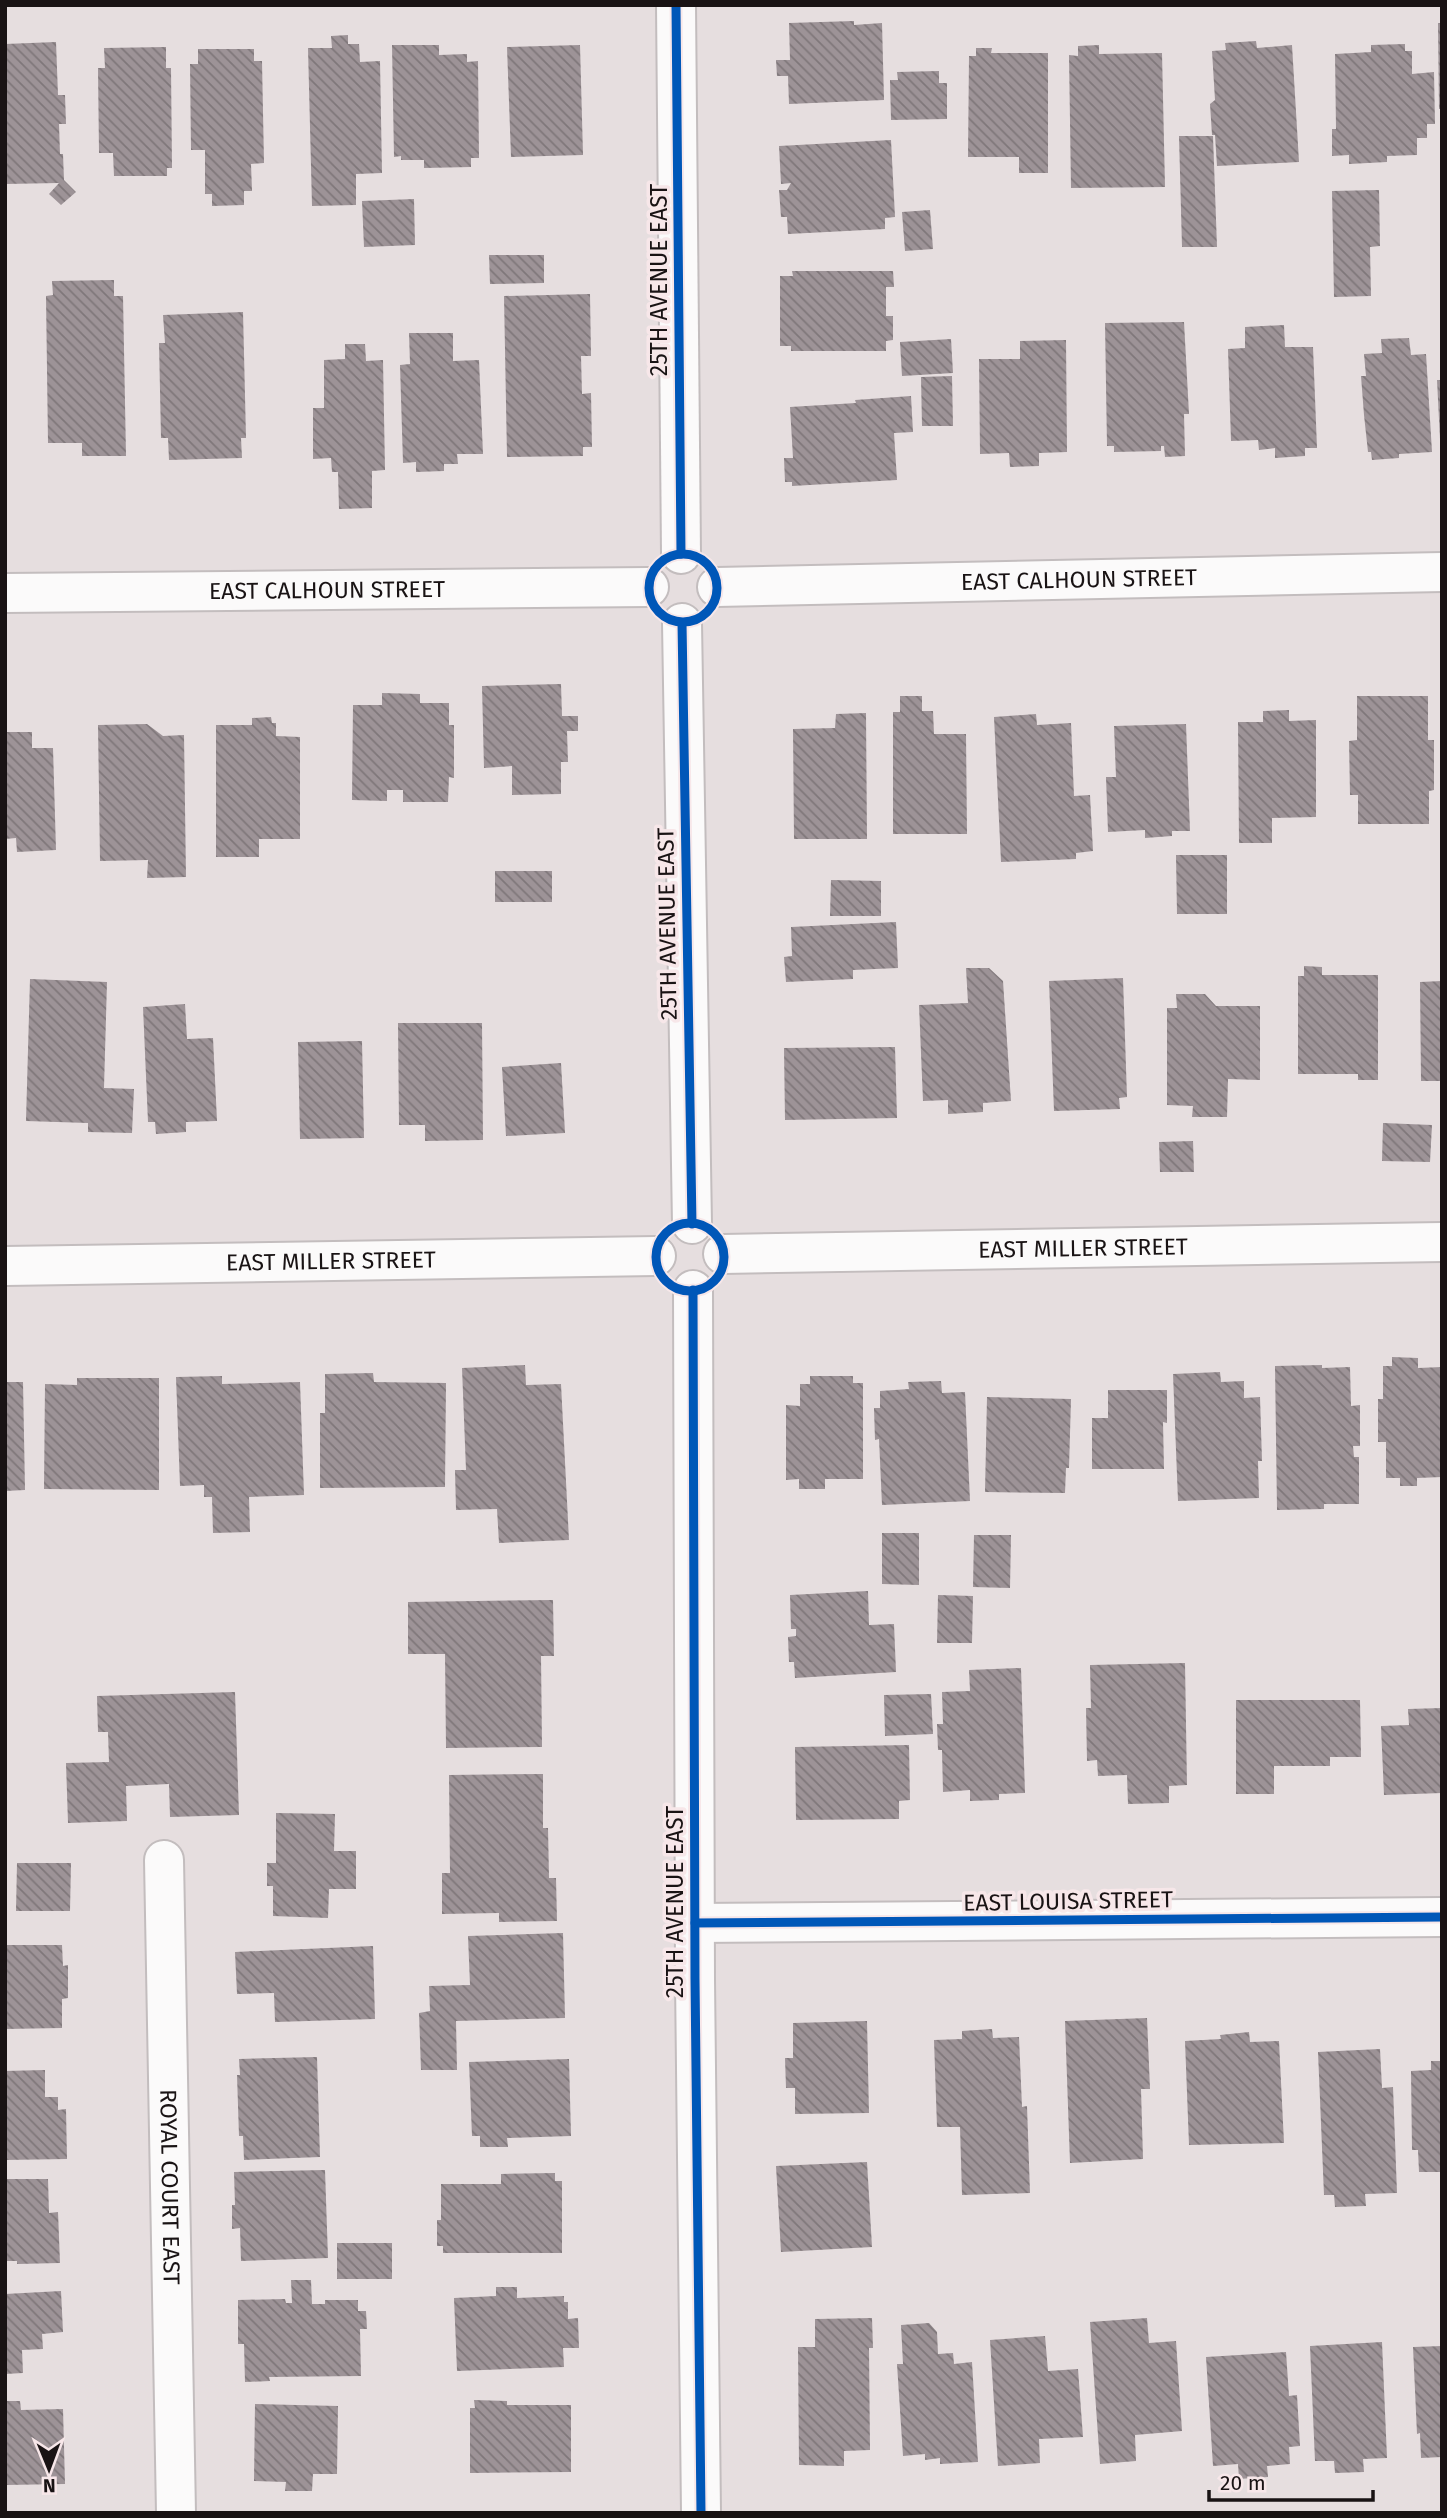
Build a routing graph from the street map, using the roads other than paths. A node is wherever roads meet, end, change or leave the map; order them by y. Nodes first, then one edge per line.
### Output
1 (676, 5) edge
2 (681, 554) junction
3 (1442, 572) edge
4 (649, 587) junction
5 (717, 587) junction
6 (5, 593) edge
7 (682, 623) junction
8 (692, 1224) junction
9 (1442, 1242) edge
10 (723, 1254) junction
11 (656, 1256) junction
12 (5, 1266) edge
13 (693, 1290) junction
14 (164, 1860) dead end
15 (1442, 1917) edge
16 (695, 1923) junction
17 (176, 2513) edge
18 (701, 2513) edge

1 - 2 street, 25TH AVENUE EAST
2 - 4 street
2 - 5 street
3 - 5 street, EAST CALHOUN STREET
4 - 6 street, EAST CALHOUN STREET
4 - 7 street
5 - 7 street
7 - 8 street, 25TH AVENUE EAST
8 - 10 street
8 - 11 street
9 - 10 street, EAST MILLER STREET
10 - 13 street
11 - 12 street, EAST MILLER STREET
11 - 13 street
13 - 16 street, 25TH AVENUE EAST
14 - 17 street, ROYAL COURT EAST
15 - 16 street, EAST LOUISA STREET
16 - 18 street, 25TH AVENUE EAST

